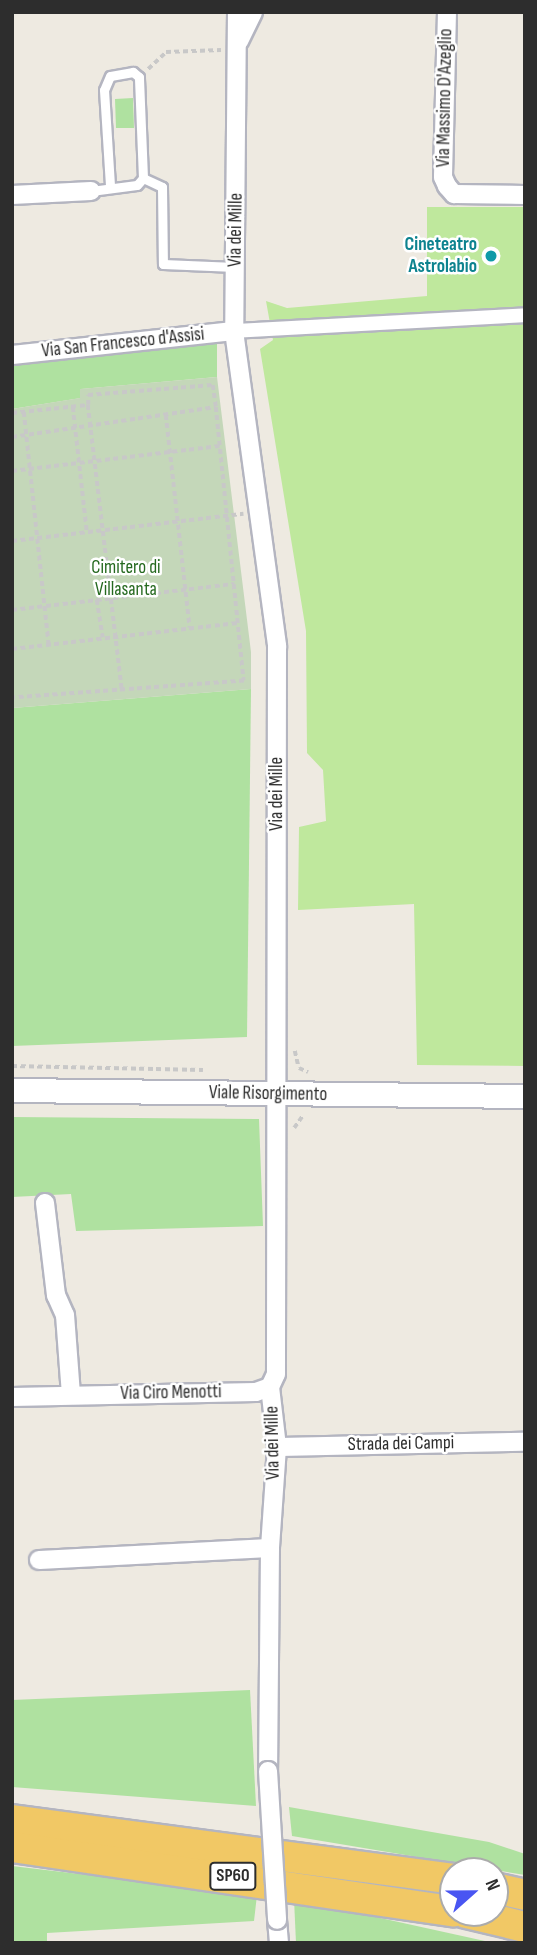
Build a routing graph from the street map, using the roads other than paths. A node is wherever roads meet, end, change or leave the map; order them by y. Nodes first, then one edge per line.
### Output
1 (237, 12) edge
2 (253, 12) edge
3 (447, 12) edge
4 (239, 45) junction
5 (144, 178) junction
6 (110, 185) junction
7 (91, 191) joint
8 (12, 195) edge
9 (525, 195) edge
10 (235, 267) junction
11 (525, 316) edge
12 (234, 331) junction
13 (12, 355) edge
14 (12, 1090) edge
15 (274, 1094) junction
16 (525, 1096) edge
17 (45, 1203) dead end
18 (270, 1387) junction
19 (71, 1395) junction
20 (12, 1397) edge
21 (525, 1442) edge
22 (277, 1447) junction
23 (270, 1548) junction
24 (39, 1560) dead end
25 (12, 1820) edge
26 (12, 1847) edge
27 (439, 1877) edge
28 (439, 1909) edge
29 (279, 1943) edge

1 - 4 street, Via dei Mille
2 - 4 street, Via dei Mille
3 - 9 street, Via Massimo D'Azeglio
4 - 10 street, Via dei Mille
5 - 6 lane
5 - 6 lane
5 - 10 lane
6 - 7 lane
7 - 8 street
10 - 12 street, Via dei Mille
11 - 12 street
12 - 13 street, Via San Francesco d'Assisi
12 - 15 street, Via dei Mille
14 - 15 street, Viale Risorgimento
15 - 16 street, Viale Risorgimento
15 - 18 street, Via dei Mille
17 - 19 street
18 - 19 street, Via Ciro Menotti
18 - 22 street, Via dei Mille
19 - 20 street, Via Ciro Menotti
21 - 22 street, Strada dei Campi
22 - 23 street, Via dei Mille
23 - 24 street
23 - 29 street, Via dei Mille, bridge
25 - 27 highway, SP60
26 - 28 highway, SP60

